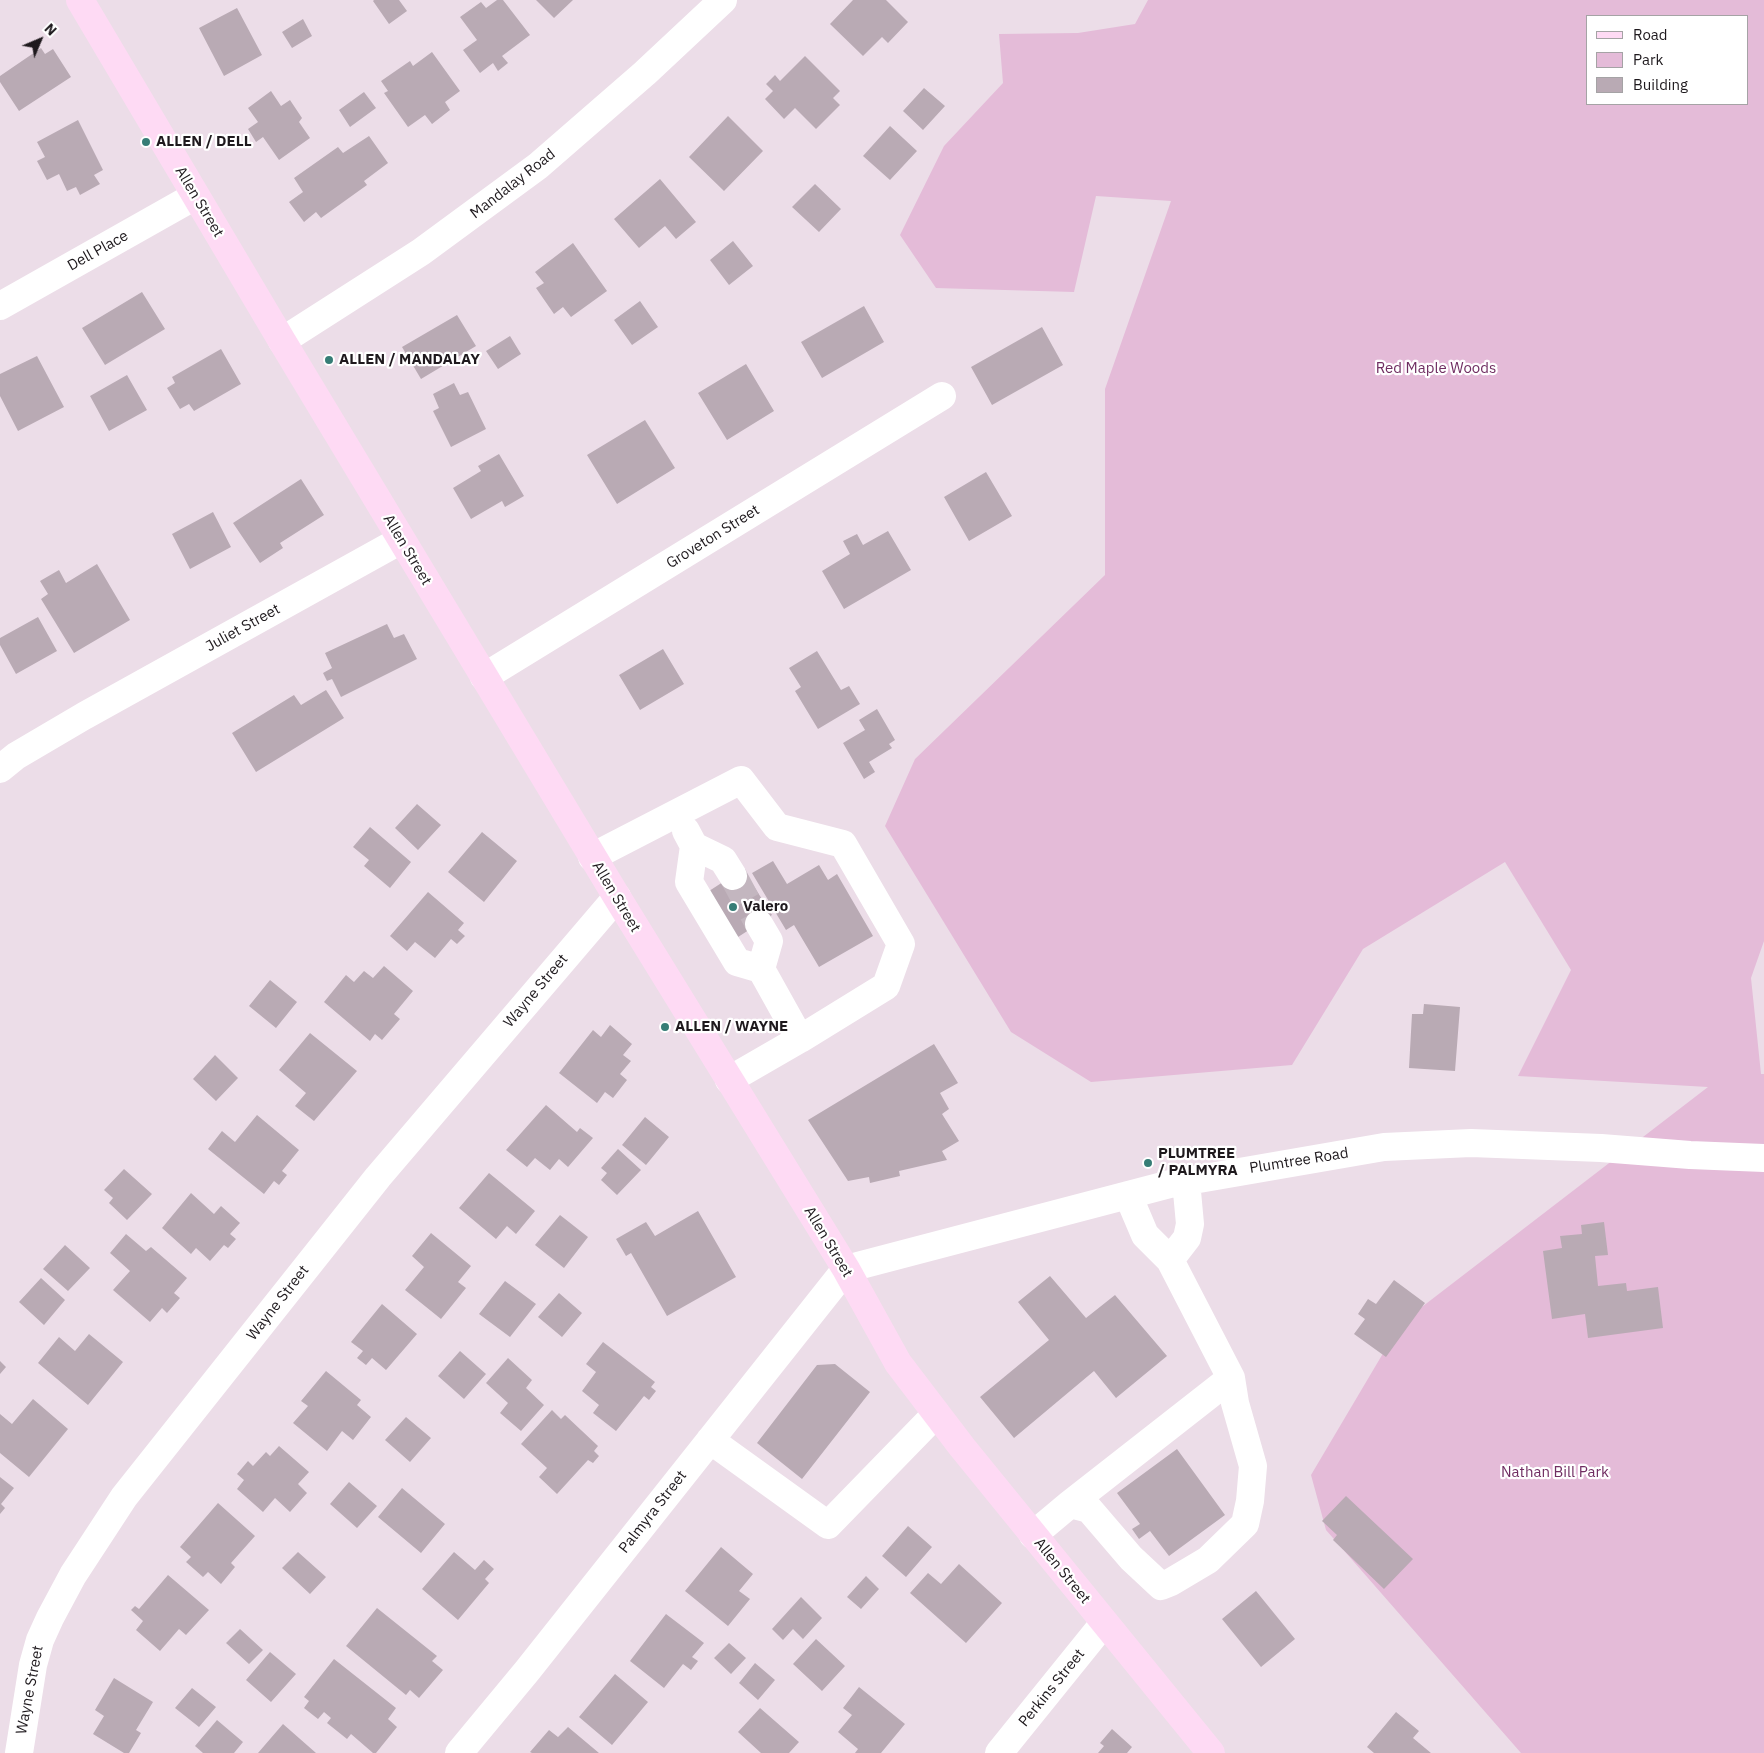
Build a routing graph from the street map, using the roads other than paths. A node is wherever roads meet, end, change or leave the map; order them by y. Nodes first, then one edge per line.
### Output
1 (80, 0) edge
2 (723, 0) edge
3 (195, 196) junction
4 (0, 306) edge
5 (282, 341) junction
6 (942, 396) dead end
7 (401, 540) junction
8 (484, 677) junction
9 (0, 769) edge
10 (676, 814) junction
11 (694, 846) junction
12 (592, 857) junction
13 (733, 876) tunnel mouth
14 (616, 897) junction
15 (759, 924) tunnel mouth
16 (761, 969) junction
17 (800, 1039) junction
18 (729, 1080) junction
19 (1764, 1158) edge
20 (1186, 1181) junction
21 (1128, 1195) junction
22 (1170, 1260) junction
23 (846, 1269) junction
24 (1231, 1378) junction
25 (936, 1414) junction
26 (710, 1440) junction
27 (1070, 1504) junction
28 (1033, 1535) junction
29 (1104, 1623) junction
30 (19, 1753) edge
31 (459, 1753) edge
32 (999, 1753) edge
33 (1211, 1753) edge

1 - 3 main road, Allen Street
2 - 5 street, Mandalay Road
3 - 4 street, Dell Place
3 - 5 main road, Allen Street
5 - 7 main road, Allen Street
6 - 8 street, Groveton Street
7 - 8 main road, Allen Street
7 - 9 street, Juliet Street
8 - 12 main road, Allen Street
10 - 11 street
10 - 12 street
10 - 17 street
11 - 13 street
11 - 16 street
12 - 14 main road, Allen Street
14 - 18 main road, Allen Street
14 - 30 street, Wayne Street
15 - 16 street
16 - 17 street
17 - 18 street
18 - 23 main road, Allen Street
19 - 20 street, Plumtree Road
20 - 21 street, Plumtree Road
20 - 22 street
21 - 22 street
21 - 23 street, Plumtree Road
22 - 24 street
23 - 25 main road, Allen Street
23 - 26 street, Palmyra Street
24 - 27 street
24 - 27 street
25 - 26 street
25 - 28 main road, Allen Street
26 - 31 street, Palmyra Street
27 - 28 street
28 - 29 main road, Allen Street
29 - 32 street, Perkins Street
29 - 33 main road, Allen Street

